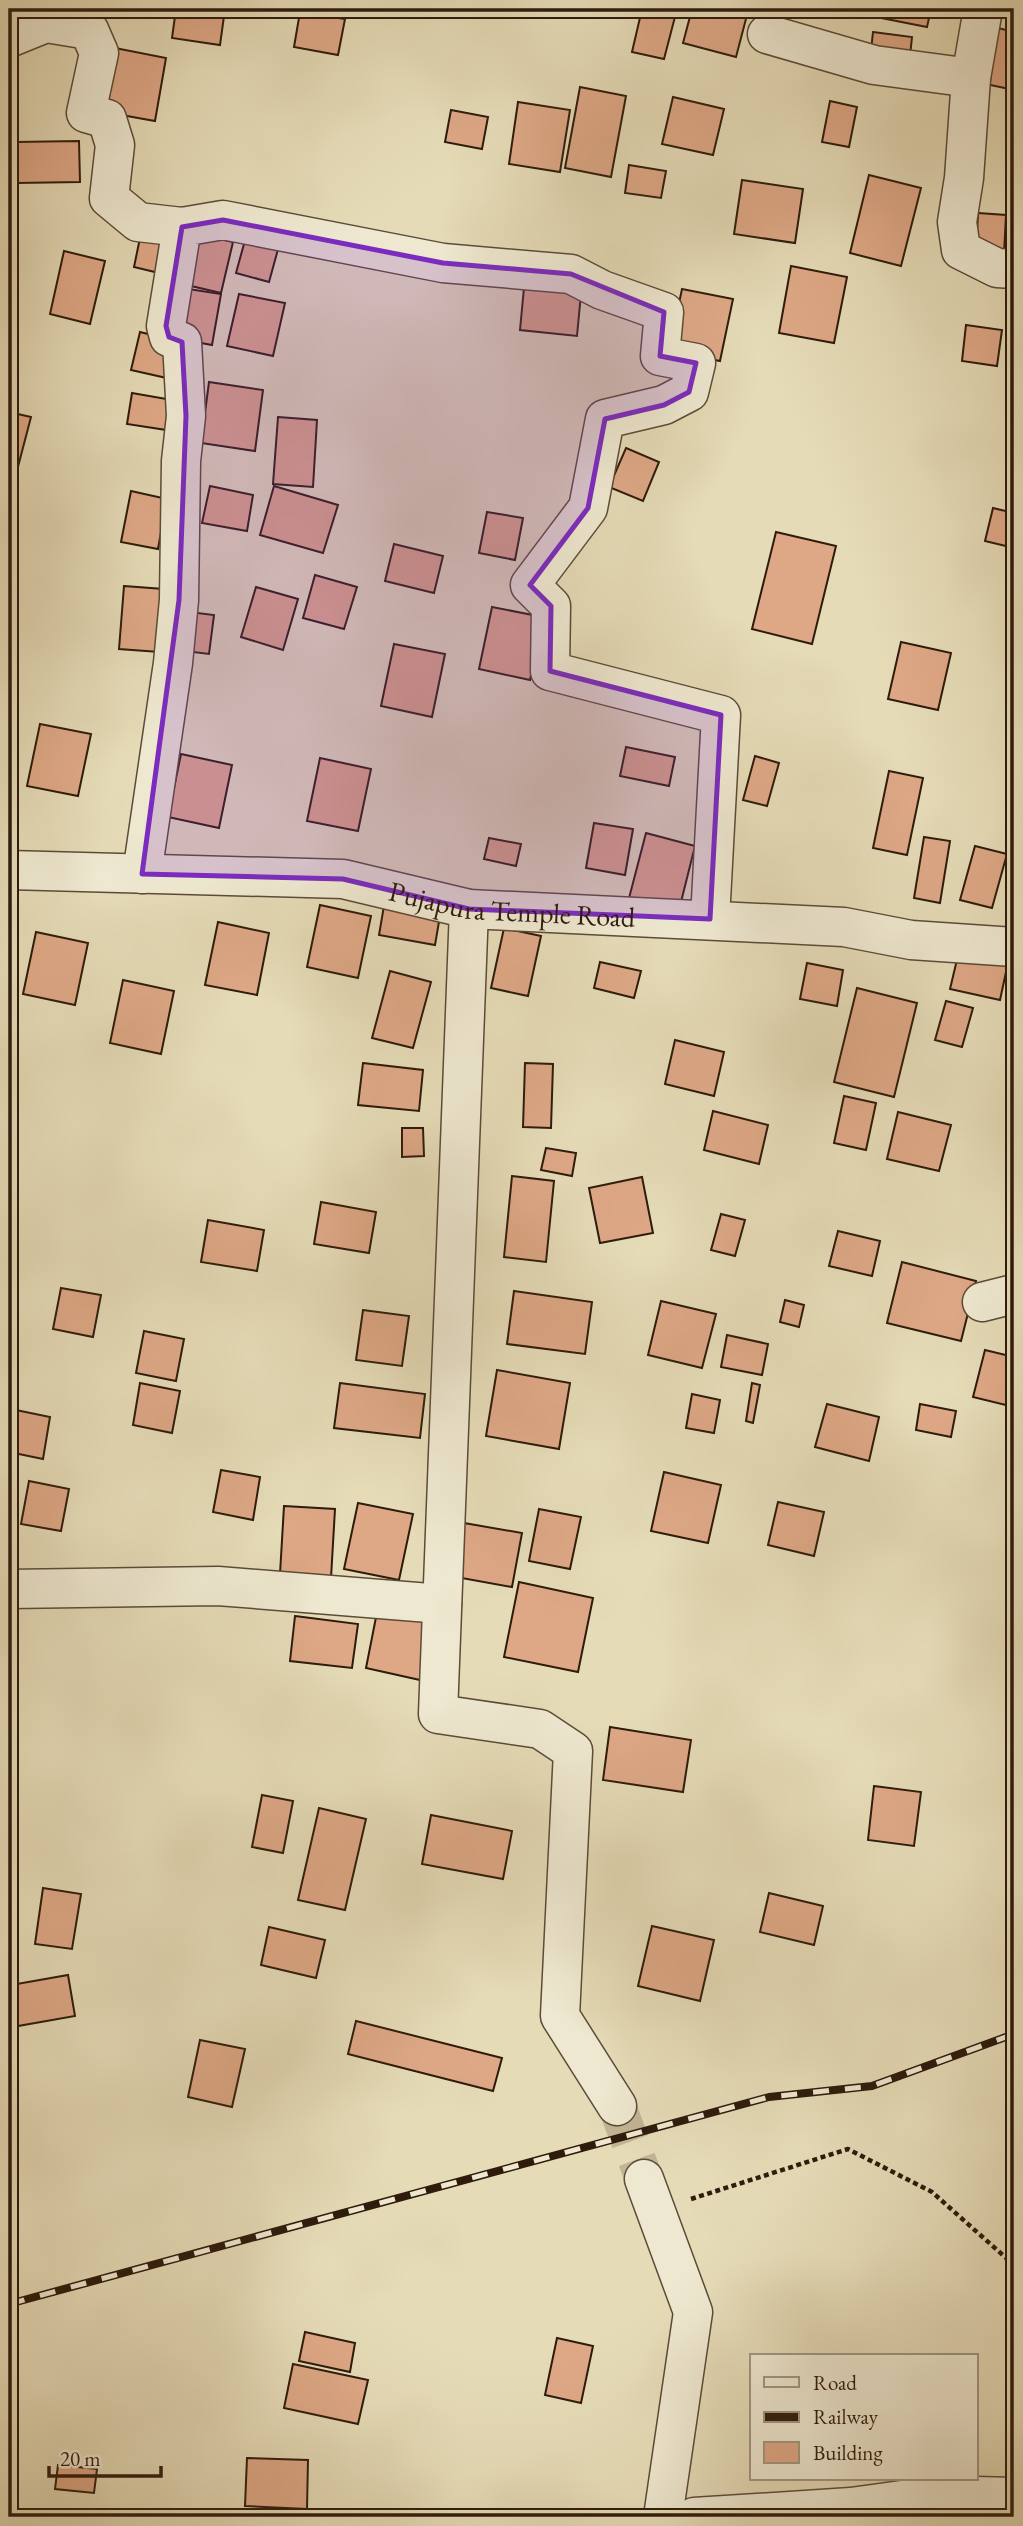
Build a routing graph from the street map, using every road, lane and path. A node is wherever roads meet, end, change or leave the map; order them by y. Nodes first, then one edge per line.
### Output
1 (983, 9) edge
2 (767, 34) dead end
3 (9, 38) edge
4 (971, 78) junction
5 (182, 227) junction
6 (1014, 269) edge
7 (9, 870) edge
8 (142, 874) junction
9 (469, 909) junction
10 (710, 919) junction
11 (1014, 947) edge
12 (9, 1589) edge
13 (442, 1604) junction
14 (617, 2106) tunnel mouth
15 (650, 2195) joint
16 (1014, 2265) edge
17 (1014, 2497) edge
18 (663, 2517) edge
19 (694, 2517) edge

1 - 4 street
2 - 4 street
3 - 5 street
4 - 6 street
5 - 8 street
5 - 10 street
7 - 8 street, Pujapura Temple Road
8 - 9 street, Pujapura Temple Road
9 - 10 street, Pujapura Temple Road
9 - 13 street
10 - 11 street, Pujapura Temple Road
12 - 13 street
13 - 14 street
15 - 16 path
15 - 18 street
17 - 19 street

